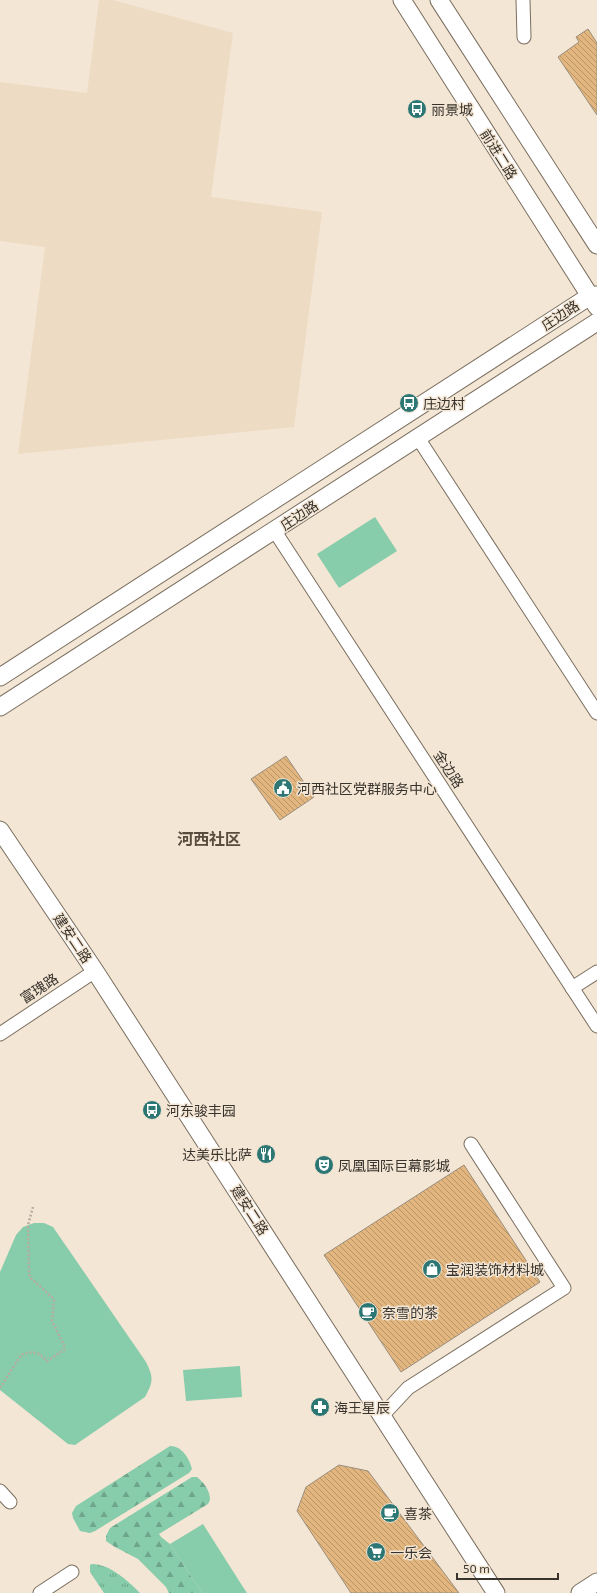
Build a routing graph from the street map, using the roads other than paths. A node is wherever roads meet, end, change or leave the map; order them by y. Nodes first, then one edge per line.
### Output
1 (402, 0) edge
2 (439, 0) edge
3 (523, 0) edge
4 (524, 37) dead end
5 (597, 245) edge
6 (595, 299) edge
7 (597, 322) edge
8 (418, 438) junction
9 (274, 530) junction
10 (0, 677) edge
11 (0, 707) edge
12 (597, 713) edge
13 (0, 830) edge
14 (95, 971) junction
15 (597, 972) edge
16 (572, 988) junction
17 (597, 1026) edge
18 (0, 1034) edge
19 (471, 1144) dead end
20 (382, 1416) junction
21 (0, 1491) edge
22 (10, 1502) dead end
23 (72, 1572) dead end
24 (597, 1582) edge
25 (40, 1593) edge
26 (496, 1593) edge
27 (580, 1593) edge

1 - 6 main road, 前进二路
2 - 5 main road
3 - 4 street
6 - 10 main road, 庄边路
7 - 8 main road, 庄边路
8 - 9 main road, 庄边路
8 - 12 street
9 - 11 main road, 庄边路
9 - 16 street, 金边路
13 - 14 main road, 建安二路
14 - 18 street, 富瑰路
14 - 20 main road, 建安二路
15 - 16 street
16 - 17 street, 金边路
19 - 20 street
20 - 26 main road, 建安二路
21 - 22 street
23 - 25 street
24 - 27 main road

